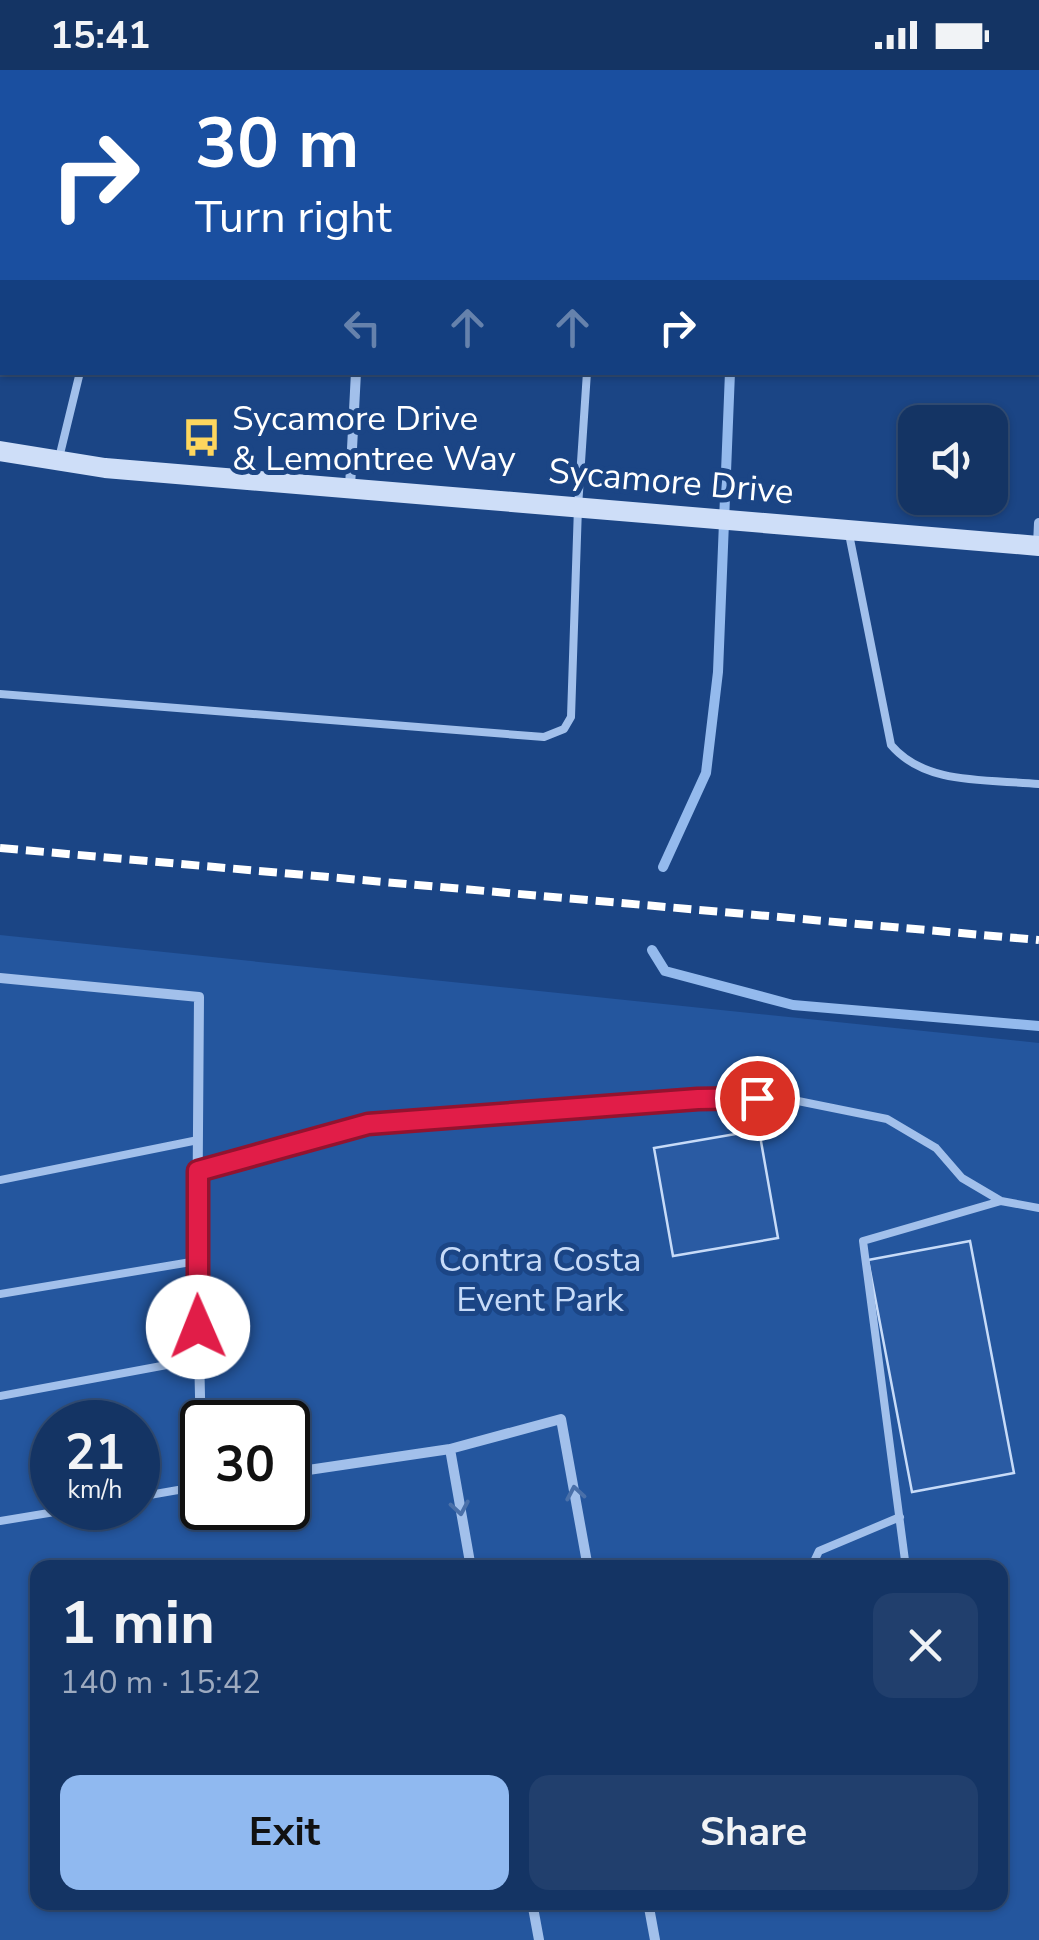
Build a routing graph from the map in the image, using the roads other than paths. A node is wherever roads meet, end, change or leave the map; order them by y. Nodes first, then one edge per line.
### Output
1 (79, 375) edge
2 (356, 375) edge
3 (587, 375) edge
4 (0, 451) edge
5 (58, 462) junction
6 (350, 487) junction
7 (578, 507) junction
8 (1039, 523) edge
9 (848, 530) junction
10 (1038, 546) edge
11 (0, 694) edge
12 (1039, 784) edge
13 (0, 978) edge
14 (198, 1140) junction
15 (198, 1171) junction
16 (0, 1180) edge
17 (1000, 1201) junction
18 (1039, 1208) edge
19 (197, 1261) junction
20 (0, 1294) edge
21 (199, 1360) junction
22 (0, 1396) edge
23 (200, 1400) edge
24 (450, 1449) junction
25 (310, 1471) edge
26 (30, 1516) edge
27 (900, 1517) junction
28 (0, 1521) edge
29 (470, 1560) edge
30 (587, 1560) edge
31 (815, 1560) edge
32 (905, 1560) edge
33 (533, 1910) edge
34 (649, 1910) edge
35 (539, 1940) edge
36 (655, 1940) edge

1 - 5 lane
2 - 6 street
3 - 7 lane
4 - 5 street, Sycamore Drive
5 - 6 street, Sycamore Drive
6 - 7 street, Sycamore Drive
7 - 9 street, Sycamore Drive
7 - 11 lane
8 - 10 street
9 - 10 street, Sycamore Drive
9 - 12 lane
13 - 14 street
14 - 15 street
14 - 16 lane
15 - 17 lane
15 - 19 street
17 - 18 lane
17 - 27 lane
19 - 20 lane
19 - 21 street
21 - 22 lane
21 - 23 street
24 - 25 street
24 -> 29 street
30 -> 24 street
26 - 28 lane
27 - 31 lane
27 - 32 lane
33 - 35 street
34 - 36 street

